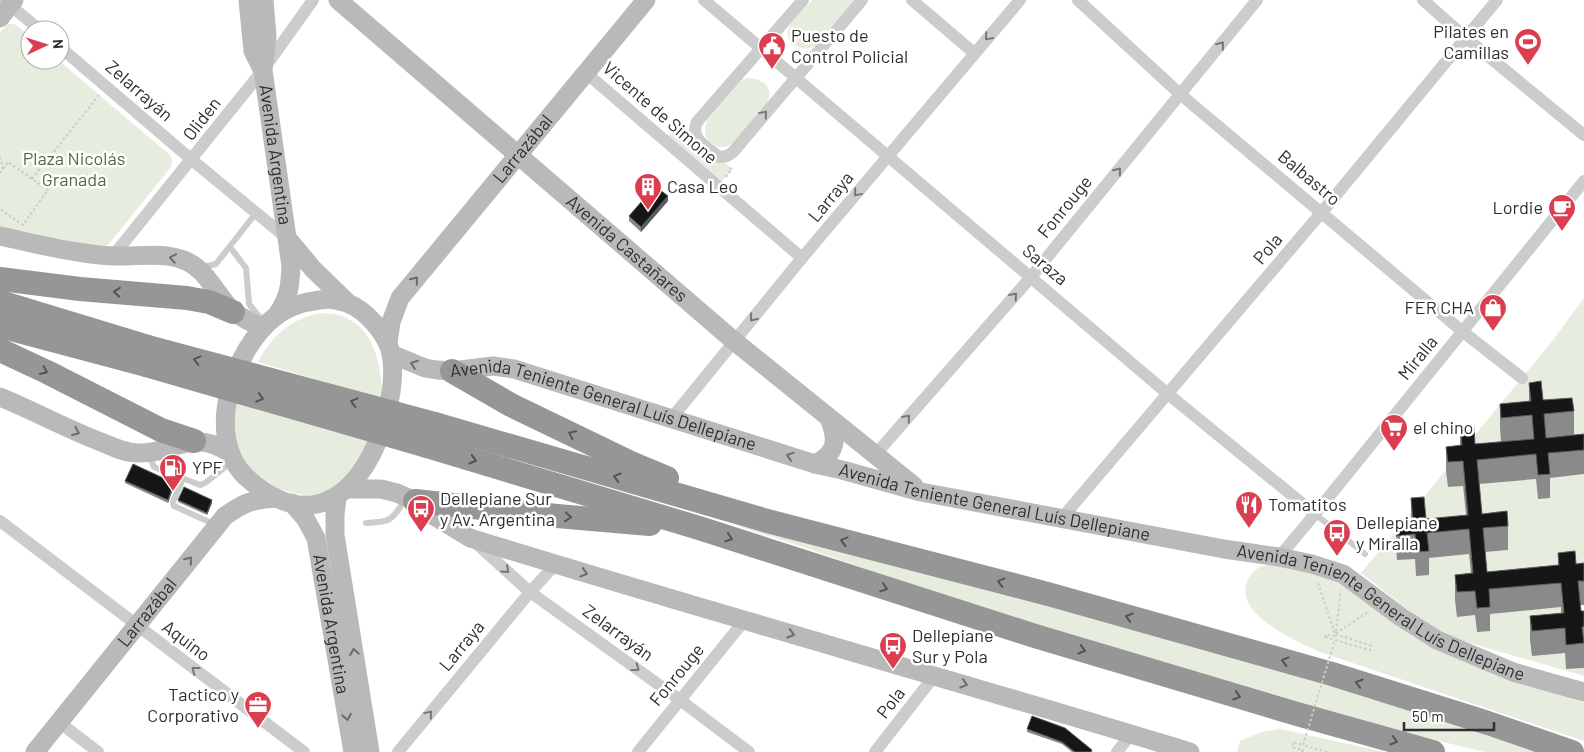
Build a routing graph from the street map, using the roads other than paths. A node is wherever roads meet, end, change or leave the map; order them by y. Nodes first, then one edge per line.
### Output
1 (248, 0) edge
2 (264, 0) edge
3 (313, 0) edge
4 (338, 0) edge
5 (646, 0) edge
6 (704, 0) edge
7 (803, 0) edge
8 (862, 0) edge
9 (912, 0) edge
10 (1020, 0) edge
11 (1078, 0) edge
12 (1257, 0) edge
13 (1423, 0) edge
14 (1497, 0) edge
15 (7, 6) edge
16 (26, 20) edge
17 (1466, 38) junction
18 (761, 48) junction
19 (974, 53) junction
20 (70, 55) edge
21 (263, 70) junction
22 (585, 72) junction
23 (796, 78) junction
24 (1180, 94) junction
25 (1584, 135) edge
26 (517, 156) junction
27 (888, 156) junction
28 (192, 160) junction
29 (1584, 180) edge
30 (1322, 212) junction
31 (256, 213) junction
32 (0, 236) edge
33 (288, 240) junction
34 (230, 246) junction
35 (113, 256) junction
36 (802, 258) junction
37 (198, 268) junction
38 (1031, 276) junction
39 (0, 279) edge
40 (400, 298) junction
41 (0, 302) edge
42 (355, 307) junction
43 (234, 312) junction
44 (268, 323) junction
45 (0, 326) edge
46 (1462, 331) junction
47 (734, 341) junction
48 (389, 349) junction
49 (0, 350) edge
50 (147, 356) junction
51 (452, 370) junction
52 (1522, 378) dead end
53 (1168, 394) junction
54 (1, 398) edge
55 (671, 418) junction
56 (829, 418) junction
57 (431, 435) junction
58 (194, 441) junction
59 (148, 453) junction
60 (875, 455) junction
61 (232, 457) junction
62 (815, 464) junction
63 (183, 478) junction
64 (921, 492) junction
65 (342, 493) junction
66 (411, 499) junction
67 (284, 501) junction
68 (1315, 514) junction
69 (1062, 518) junction
70 (764, 520) junction
71 (0, 521) edge
72 (366, 523) dead end
73 (217, 526) junction
74 (699, 528) junction
75 (470, 538) junction
76 (1365, 554) dead end
77 (1279, 557) junction
78 (556, 564) junction
79 (530, 592) junction
80 (744, 621) junction
81 (136, 625) junction
82 (935, 675) junction
83 (1584, 692) edge
84 (680, 700) junction
85 (58, 722) junction
86 (1131, 734) junction
87 (35, 752) edge
88 (98, 752) edge
89 (304, 752) edge
90 (353, 752) edge
91 (370, 752) edge
92 (398, 752) edge
93 (638, 752) edge
94 (749, 752) edge
95 (875, 752) edge
96 (1117, 752) edge
97 (1190, 752) edge
98 (1433, 752) edge
99 (1572, 752) edge

1 - 21 street, Avenida Argentina
2 - 21 street, Avenida Argentina
3 - 21 street, Oliden
4 - 26 street, Avenida Castañares
5 - 22 street, Larrazábal
6 - 18 street, Saraza
7 - 18 street
8 - 23 street
9 - 19 street
10 -> 19 street, Larraya
11 - 24 street, Balbastro
24 -> 12 street, Fonrouge
13 - 17 street
14 - 17 street, Pola
15 - 16 street
17 - 25 street
17 - 30 street, Pola
18 - 23 street, Saraza
18 -> 23 street, Vicente de Simone
19 - 27 street, Larraya
20 - 28 street, Zelarrayán
21 - 28 street, Oliden
21 - 33 street, Avenida Argentina
22 - 26 street, Larrazábal
22 - 36 street, Vicente de Simone
23 - 27 street, Saraza
24 - 30 street, Balbastro
38 -> 24 street, Fonrouge
40 -> 26 street, Larrazábal
26 - 47 street, Avenida Castañares
27 -> 36 street, Larraya
27 - 38 street, Saraza
28 - 31 street, Zelarrayán
28 - 35 street, Oliden
29 - 46 street, Miralla
30 - 46 street, Balbastro
30 - 53 street, Pola
31 - 33 street, Zelarrayán
31 - 34 lane
32 - 35 street
33 - 42 street, Avenida Argentina
33 - 44 street, Avenida Argentina
34 - 37 lane
34 - 44 lane
37 -> 35 street
36 -> 47 street, Larraya
37 - 43 street
38 - 53 street, Saraza
60 -> 38 street, Fonrouge
43 -> 39 highway
40 - 42 street, Larrazábal
40 - 48 street, Larrazábal
41 - 50 highway
42 - 44 street
42 - 48 street, Avenida Argentina
43 - 44 street
44 - 61 street, Avenida Argentina
45 - 50 highway
46 - 52 street, Balbastro
46 - 68 street, Miralla
47 - 55 street, Larraya
47 - 56 street, Avenida Castañares
51 -> 48 street, Avenida Teniente General Luís Dellepiane
48 - 65 street, Larrazábal
49 -> 58 highway
50 - 57 highway, bridge
51 - 55 street, Avenida Teniente General Luís Dellepiane
70 -> 51 highway
53 - 68 street, Saraza
53 - 69 street, Pola
54 -> 59 street
62 -> 55 street, Avenida Teniente General Luís Dellepiane
56 - 60 street, Avenida Castañares
56 - 62 street
70 -> 57 highway
57 -> 74 highway
58 - 59 street
58 - 61 street
59 - 63 lane
60 - 64 street, Avenida Castañares
61 - 63 lane
61 - 67 street
62 - 64 street, Avenida Teniente General Luís Dellepiane
63 - 73 lane
64 - 69 street, Avenida Teniente General Luís Dellepiane
65 - 66 street
65 - 67 street, Larrazábal
91 -> 65 street, Avenida Argentina
66 - 72 lane
66 -> 74 highway
66 - 75 street
67 - 73 street, Larrazábal
67 -> 90 street, Avenida Argentina
68 - 76 lane, Saraza
68 - 77 street, Miralla
69 - 77 street, Avenida Teniente General Luís Dellepiane
99 -> 70 highway
71 - 81 street, Aquino
81 -> 73 street, Larrazábal
74 -> 98 highway
75 - 78 street
75 -> 79 street, Zelarrayán
77 - 83 street, Avenida Teniente General Luís Dellepiane
78 - 79 street, Larraya
78 -> 80 street
79 -> 84 street, Zelarrayán
92 -> 79 street, Larraya
80 -> 82 street
80 - 84 street, Fonrouge
81 - 85 street, Larrazábal
89 -> 81 street, Aquino
82 -> 86 street
82 - 95 street, Pola
84 - 93 street, Fonrouge
84 - 94 street, Zelarrayán
85 - 87 street, Larrazábal
85 - 88 street
86 - 96 street
86 - 97 street

